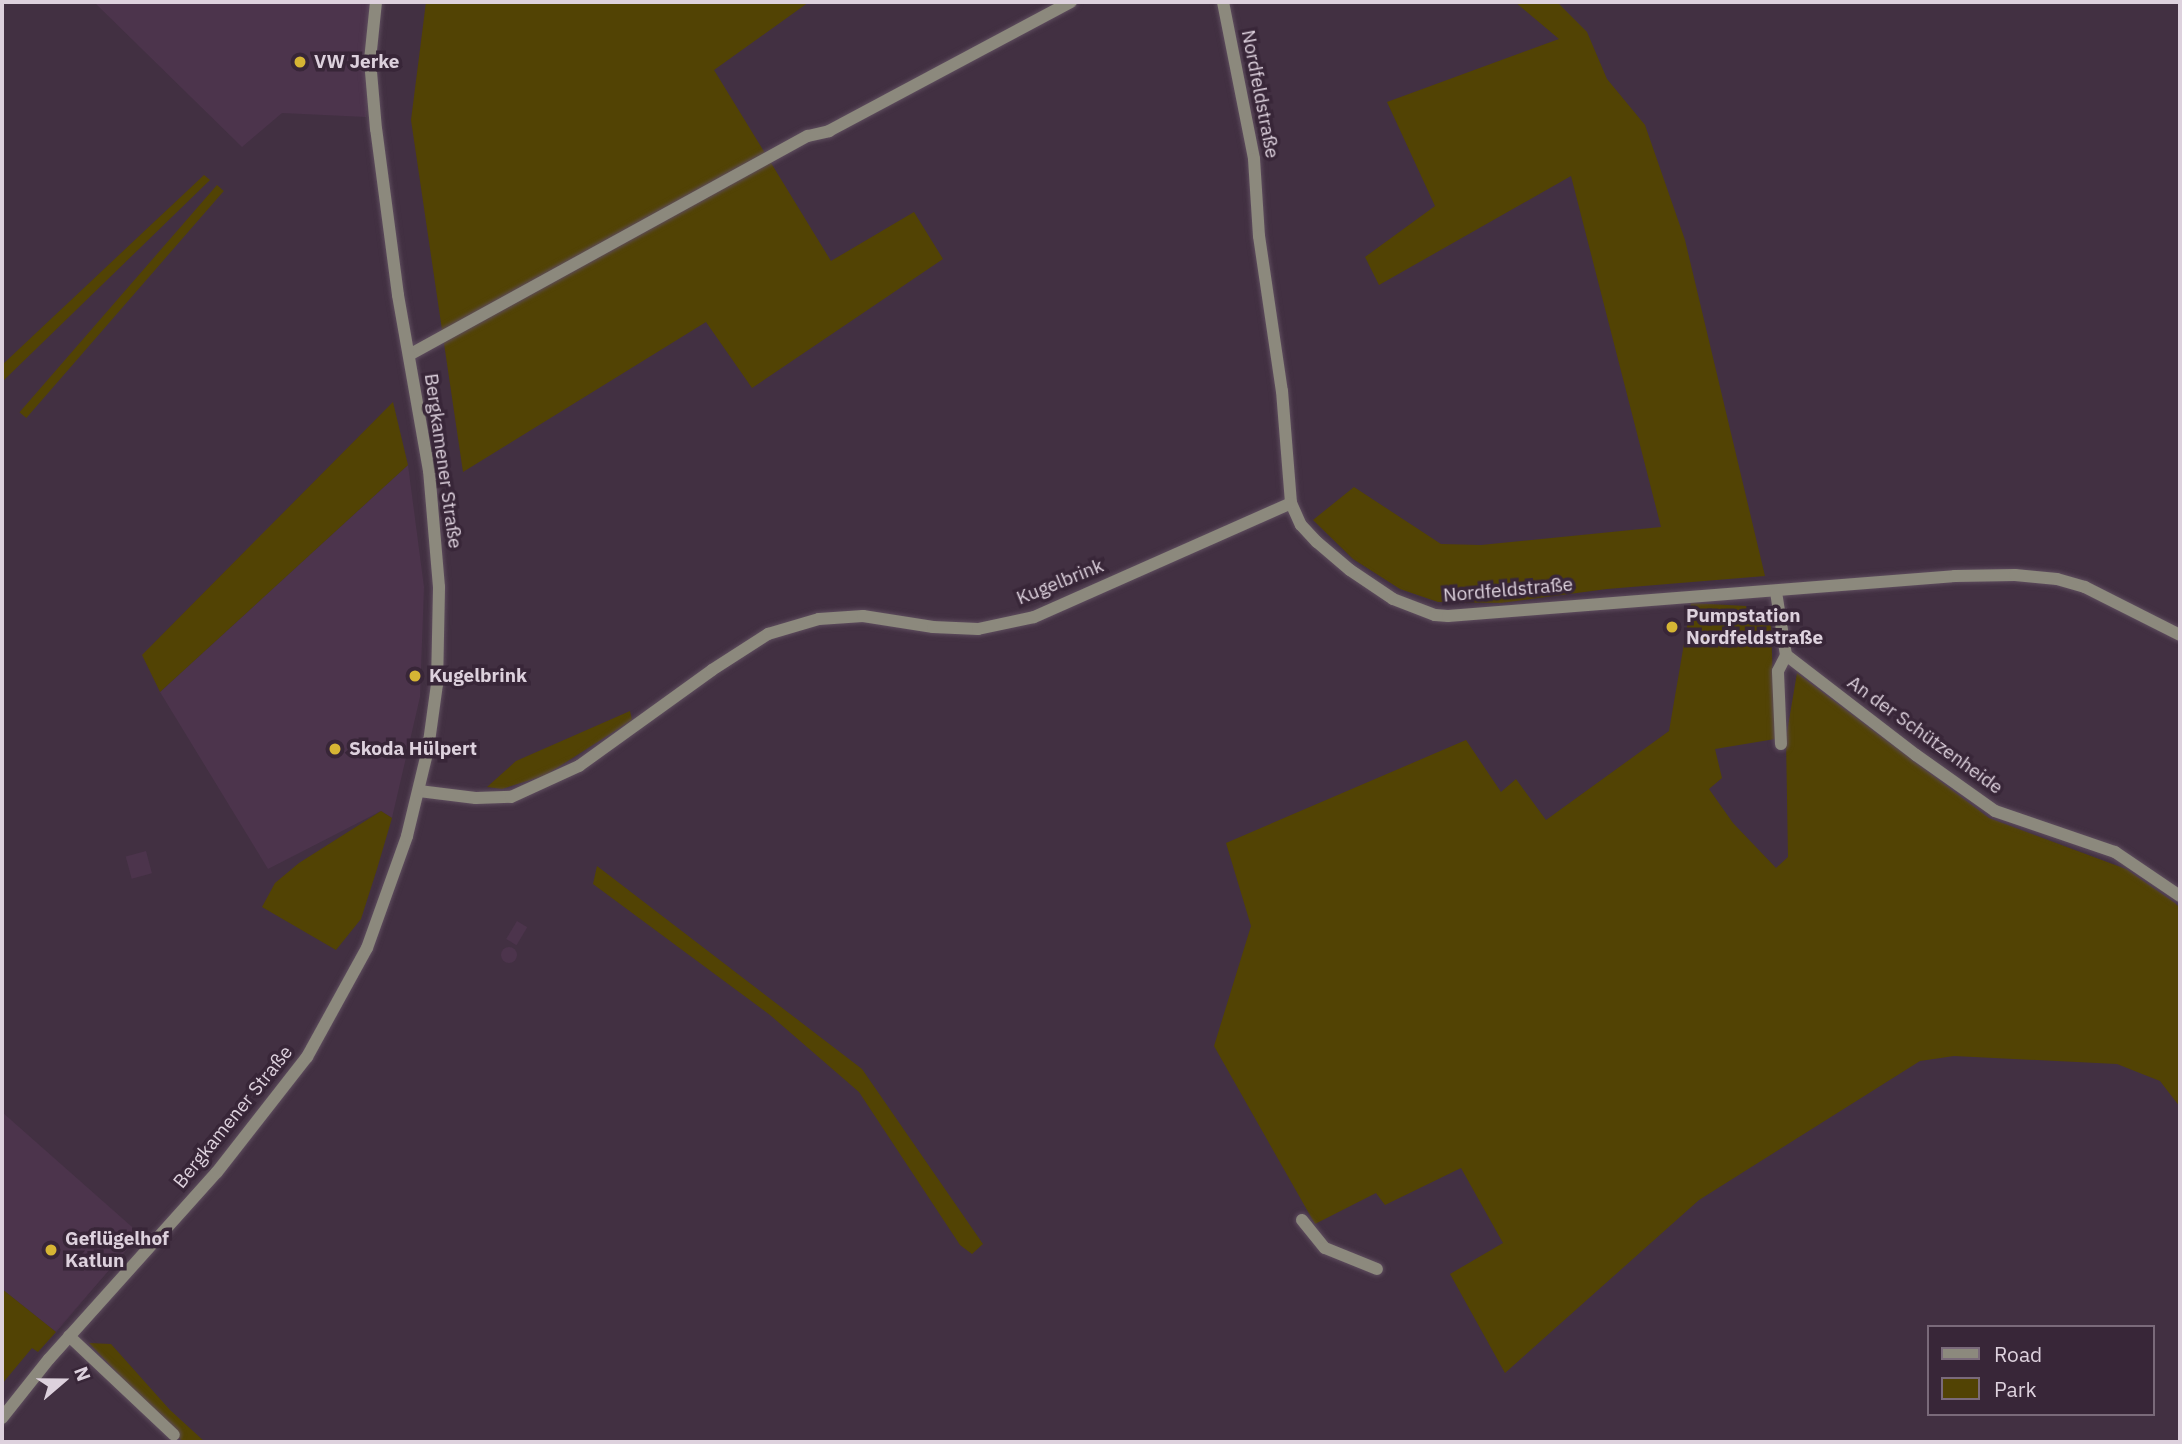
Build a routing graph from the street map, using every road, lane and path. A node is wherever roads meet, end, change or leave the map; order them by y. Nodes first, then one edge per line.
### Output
1 (376, 2) edge
2 (1071, 2) edge
3 (1223, 2) edge
4 (409, 355) junction
5 (1291, 503) junction
6 (1776, 592) junction
7 (2180, 635) edge
8 (1786, 655) junction
9 (1780, 744) dead end
10 (419, 791) junction
11 (2180, 896) edge
12 (1302, 1220) dead end
13 (1377, 1269) dead end
14 (69, 1336) junction
15 (2, 1418) edge
16 (174, 1435) dead end

1 - 4 street, Bergkamener Straße
2 - 4 street
3 - 5 street, Nordfeldstraße
4 - 10 street, Bergkamener Straße
5 - 6 street, Nordfeldstraße
5 - 10 street, Kugelbrink
6 - 7 street, Nordfeldstraße
6 - 8 street
8 - 9 street
8 - 11 street, An der Schützenheide
10 - 14 street, Bergkamener Straße
12 - 13 street
14 - 15 street, Bergkamener Straße
14 - 16 street

